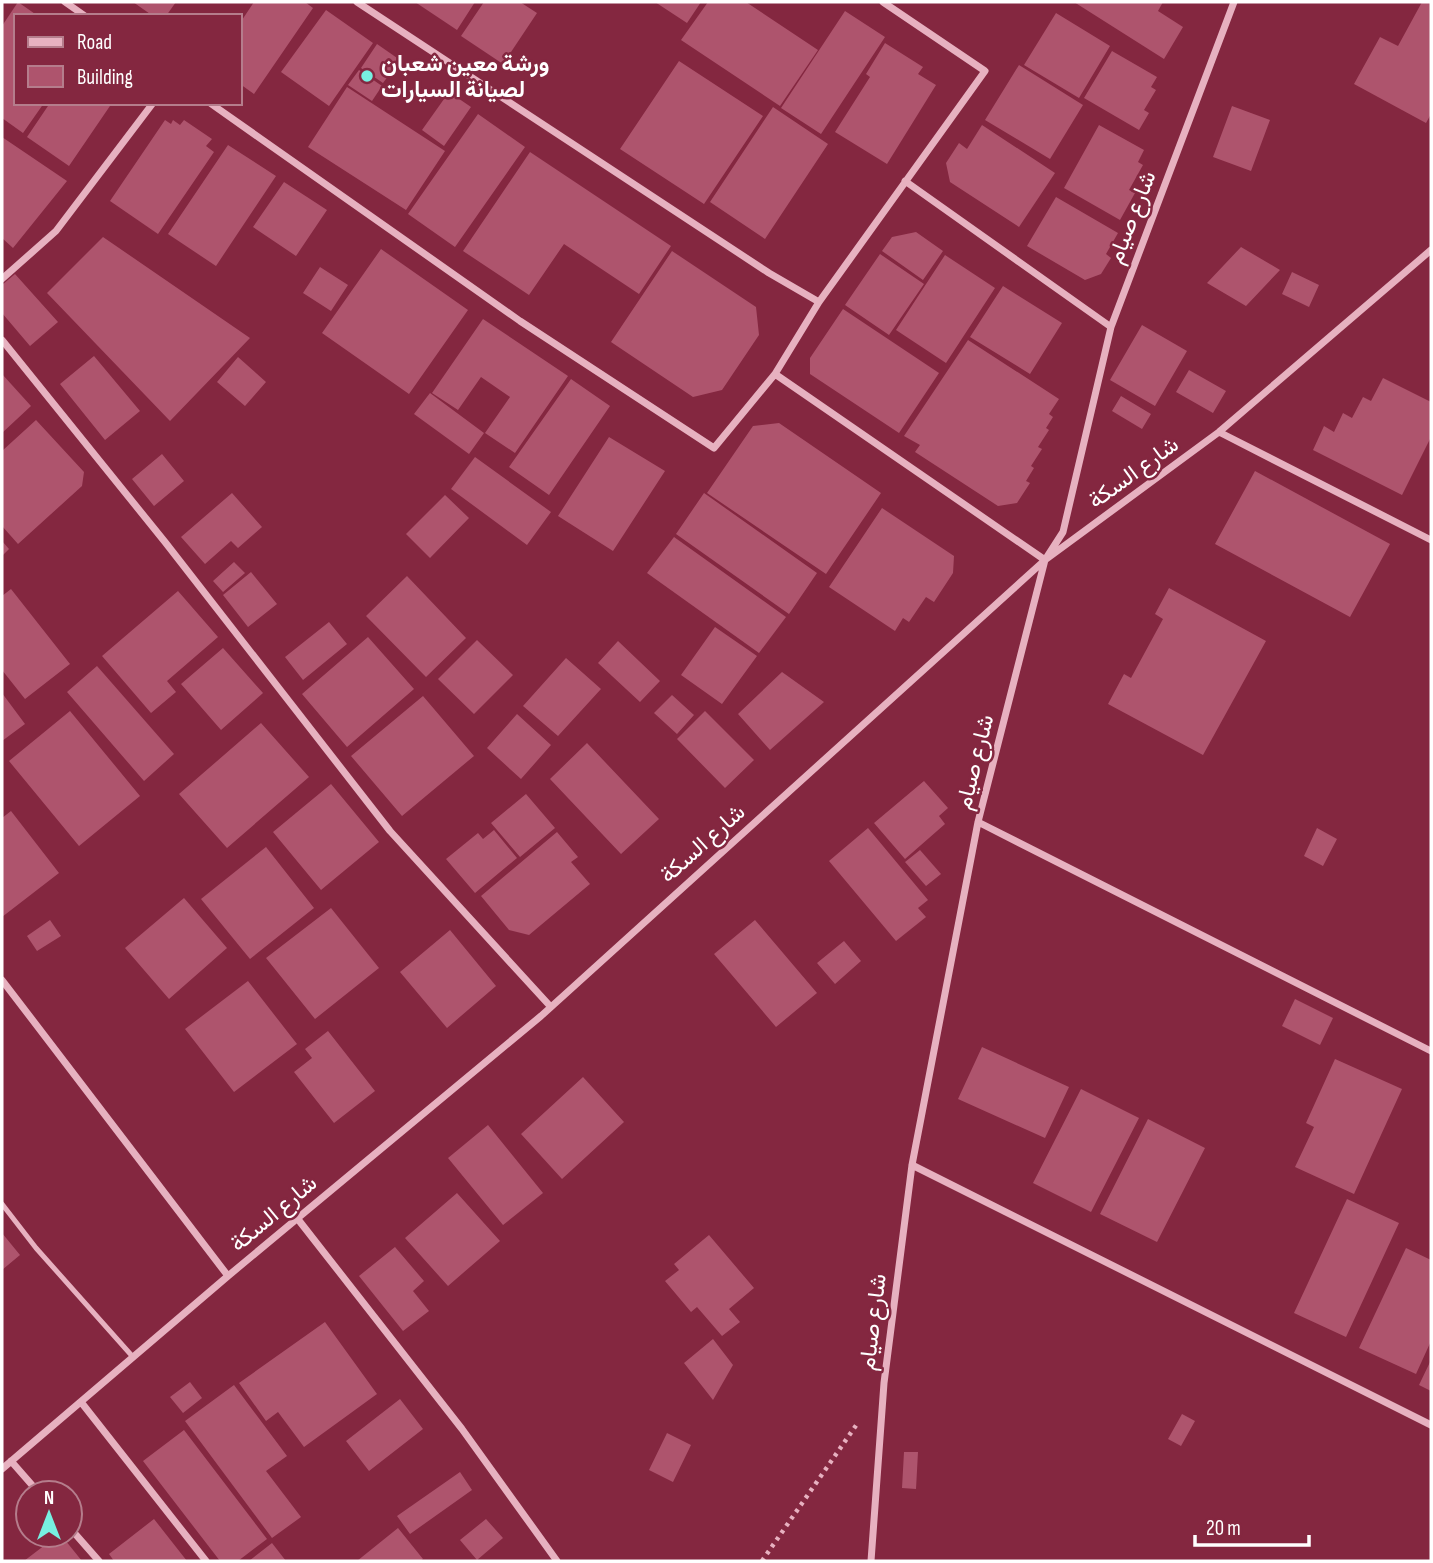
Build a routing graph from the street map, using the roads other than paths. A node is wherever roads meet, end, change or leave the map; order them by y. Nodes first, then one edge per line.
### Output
1 (65, 2) edge
2 (357, 2) edge
3 (883, 2) edge
4 (1234, 2) edge
5 (82, 14) edge
6 (151, 105) edge
7 (214, 105) edge
8 (905, 181) junction
9 (1430, 253) edge
10 (2, 279) edge
11 (819, 302) junction
12 (1111, 327) junction
13 (2, 340) edge
14 (775, 374) junction
15 (1219, 432) junction
16 (1431, 540) edge
17 (1045, 560) junction
18 (978, 822) junction
19 (2, 980) edge
20 (550, 1006) junction
21 (1431, 1051) edge
22 (912, 1165) junction
23 (2, 1204) edge
24 (297, 1218) junction
25 (228, 1276) junction
26 (133, 1357) junction
27 (80, 1402) junction
28 (1431, 1425) edge
29 (11, 1461) junction
30 (2, 1469) edge
31 (27, 1479) edge
32 (84, 1544) edge
33 (99, 1561) edge
34 (206, 1561) edge
35 (557, 1561) edge
36 (871, 1561) edge

1 - 5 street
2 - 11 street
3 - 8 street
4 - 12 street, شارع صيام
6 - 10 street
7 - 14 street
8 - 11 street
8 - 12 street
9 - 15 street, شارع السكة
11 - 14 street
12 - 17 street, شارع صيام
13 - 20 street
14 - 17 street
15 - 16 street
15 - 17 street, شارع السكة
17 - 18 street, شارع صيام
17 - 20 street, شارع السكة
18 - 21 street
18 - 22 street, شارع صيام
19 - 25 street
20 - 24 street, شارع السكة
22 - 28 street
22 - 36 street, شارع صيام
23 - 26 lane
24 - 25 street, شارع السكة
24 - 35 street
25 - 26 street, شارع السكة
26 - 27 street, شارع السكة
27 - 29 street, شارع السكة
27 - 34 street
29 - 30 street, شارع السكة
29 - 31 street
32 - 33 street

